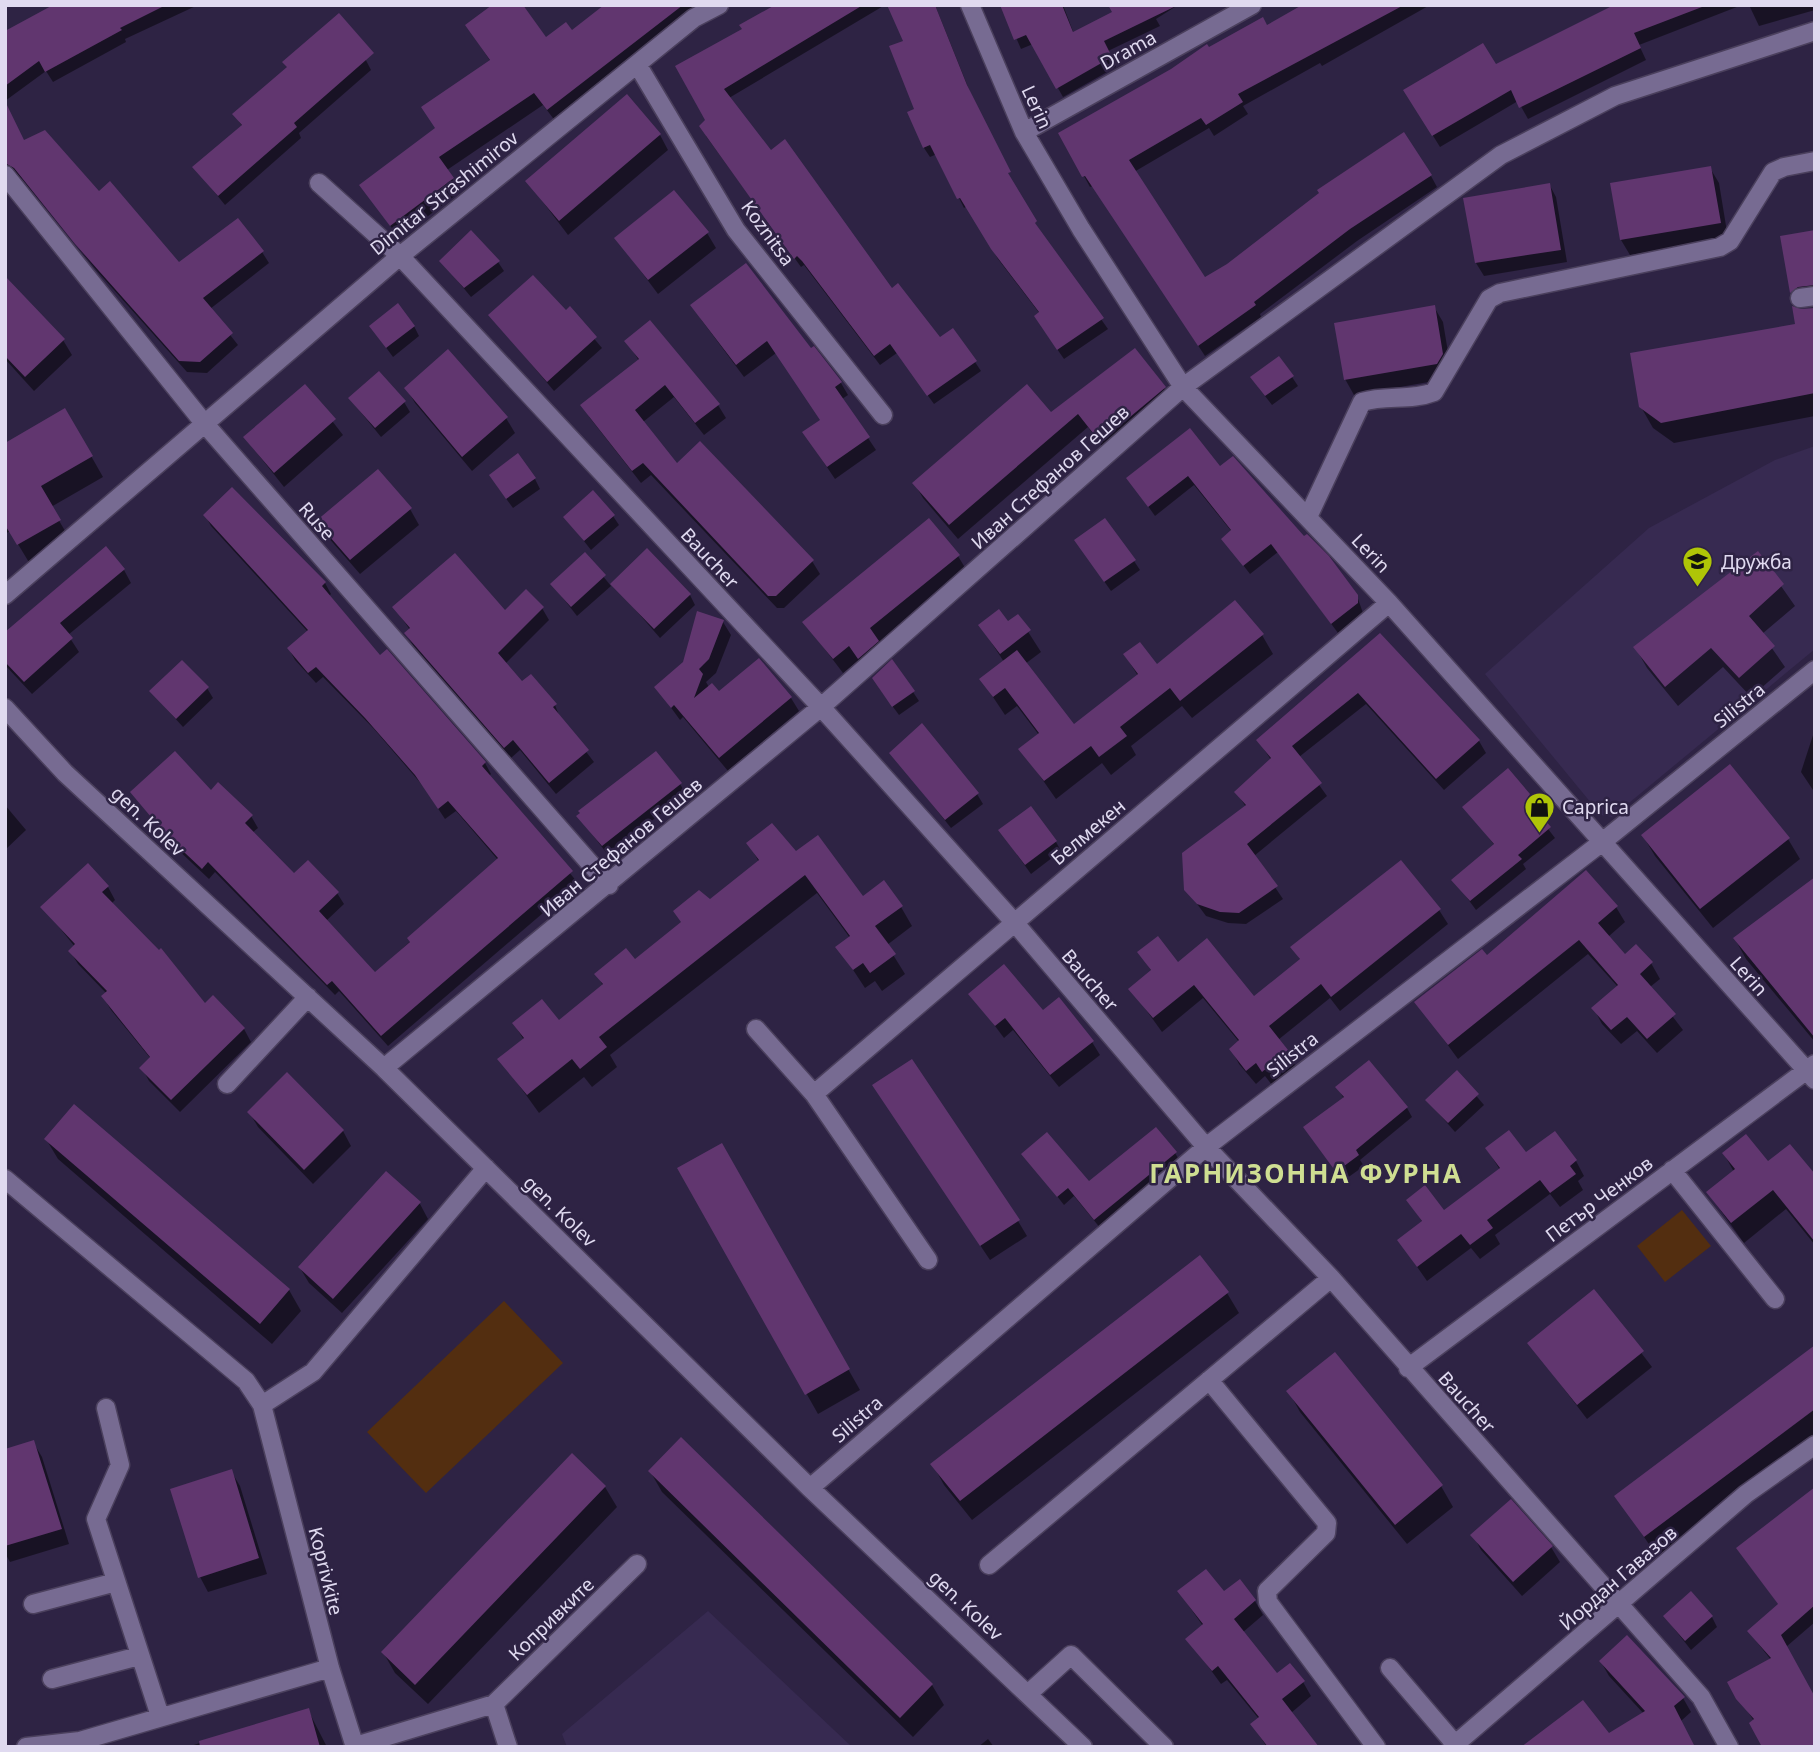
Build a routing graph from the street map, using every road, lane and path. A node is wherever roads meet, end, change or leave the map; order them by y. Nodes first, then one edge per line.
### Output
1 (719, 5) edge
2 (970, 5) edge
3 (1252, 5) edge
4 (1815, 31) edge
5 (637, 64) junction
6 (1024, 132) junction
7 (1815, 161) edge
8 (5, 175) edge
9 (319, 183) dead end
10 (400, 256) junction
11 (1184, 387) junction
12 (883, 415) dead end
13 (204, 423) junction
14 (1307, 517) junction
15 (5, 596) edge
16 (1389, 603) junction
17 (1815, 670) edge
18 (5, 708) edge
19 (821, 708) junction
20 (1601, 843) junction
21 (609, 885) junction
22 (1014, 922) junction
23 (308, 997) junction
24 (756, 1030) dead end
25 (384, 1068) junction
26 (1812, 1071) edge
27 (227, 1084) dead end
28 (814, 1094) junction
29 (1206, 1147) junction
30 (486, 1168) junction
31 (1672, 1170) junction
32 (5, 1179) edge
33 (928, 1260) dead end
34 (1331, 1278) junction
35 (1774, 1299) dead end
36 (1408, 1368) junction
37 (1209, 1380) junction
38 (262, 1405) junction
39 (106, 1408) dead end
40 (1812, 1453) edge
41 (810, 1488) junction
42 (637, 1564) dead end
43 (989, 1565) dead end
44 (116, 1582) junction
45 (33, 1604) dead end
46 (1619, 1604) junction
47 (139, 1656) junction
48 (330, 1668) junction
49 (1390, 1668) dead end
50 (52, 1679) dead end
51 (1029, 1693) junction
52 (494, 1704) junction
53 (160, 1716) junction
54 (80, 1744) edge
55 (1454, 1745) edge
56 (355, 1746) edge
57 (26, 1747) edge
58 (508, 1747) edge
59 (1083, 1747) edge
60 (1164, 1747) edge
61 (1377, 1747) edge
62 (1729, 1747) edge

1 - 5 street, Dimitar Strashimirov
2 - 6 street, Lerin
3 - 6 street, Drama
4 - 11 street, Иван Стефанов Гешев
5 - 10 street, Dimitar Strashimirov
5 - 12 street, Koznitsa
6 - 11 street, Lerin
7 - 14 street
8 - 13 street, Ruse
9 - 10 street, Baucher
10 - 13 street, Dimitar Strashimirov
10 - 19 street, Baucher
11 - 14 street, Lerin
11 - 19 street, Иван Стефанов Гешев
13 - 15 street, Dimitar Strashimirov
13 - 21 street, Ruse
14 - 16 street, Lerin
16 - 20 street, Lerin
16 - 22 street, Белмекен
17 - 20 street, Silistra
18 - 23 street, gen. Kolev
19 - 21 street, Иван Стефанов Гешев
19 - 22 street, Baucher
20 - 26 street, Lerin
20 - 29 street, Silistra
21 - 25 street, Иван Стефанов Гешев
22 - 28 street, Белмекен
22 - 29 street, Baucher
23 - 25 street, gen. Kolev
23 - 27 street
24 - 28 street
25 - 30 street, gen. Kolev
26 - 31 street, Петър Ченков
28 - 33 street
29 - 34 street, Baucher
29 - 41 street, Silistra
30 - 38 street
30 - 41 street, gen. Kolev
31 - 35 street
31 - 36 street, Петър Ченков
32 - 38 street
34 - 36 street, Baucher
34 - 37 street
36 - 46 street, Baucher
37 - 43 street
37 - 61 street
38 - 48 street, Koprivkite
39 - 44 street
40 - 46 street, Йордан Гавазов
41 - 51 street, gen. Kolev
42 - 52 street, Копривките
44 - 45 street
44 - 47 street
46 - 55 street, Йордан Гавазов
46 - 62 street, Baucher
47 - 50 street
47 - 53 street
48 - 53 street
48 - 56 street, Koprivkite
49 - 55 street
51 - 59 street, gen. Kolev
51 - 60 street
52 - 56 street, Копривките
52 - 58 street
53 - 54 street
54 - 57 street

